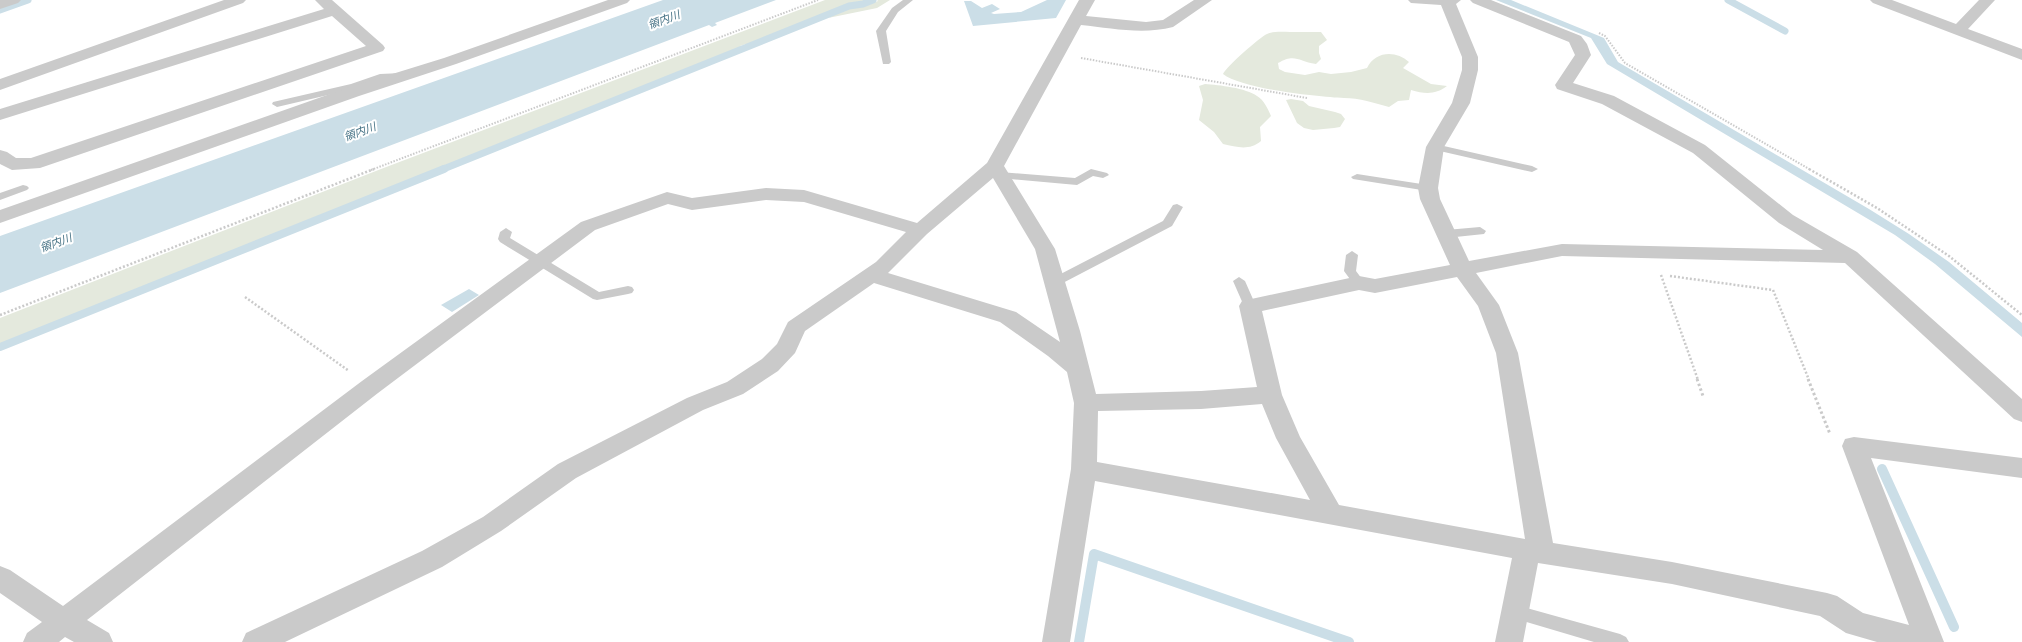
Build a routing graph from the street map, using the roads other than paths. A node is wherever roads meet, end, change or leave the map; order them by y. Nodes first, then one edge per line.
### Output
1 (13, 0) edge
2 (238, 0) edge
3 (622, 0) edge
4 (909, 0) edge
5 (1087, 0) edge
6 (1204, 0) edge
7 (1416, 0) edge
8 (1478, 0) edge
9 (1878, 0) edge
10 (1987, 0) edge
11 (1450, 1) edge
12 (0, 4) edge
13 (329, 5) edge
14 (1077, 20) junction
15 (1959, 30) junction
16 (2022, 55) edge
17 (886, 62) dead end
18 (403, 76) junction
19 (0, 85) edge
20 (277, 104) dead end
21 (0, 115) edge
22 (1435, 147) junction
23 (0, 156) edge
24 (1532, 169) dead end
25 (997, 171) junction
26 (1103, 174) dead end
27 (1357, 177) dead end
28 (23, 188) dead end
29 (1428, 188) junction
30 (0, 196) edge
31 (1177, 207) dead end
32 (0, 217) edge
33 (920, 230) junction
34 (1480, 231) dead end
35 (506, 232) dead end
36 (1446, 234) junction
37 (1352, 255) dead end
38 (1850, 258) junction
39 (539, 262) junction
40 (1462, 269) junction
41 (872, 275) junction
42 (1239, 281) dead end
43 (1055, 282) junction
44 (1358, 283) junction
45 (628, 290) dead end
46 (1250, 306) junction
47 (1078, 369) junction
48 (1270, 395) junction
49 (1086, 403) junction
50 (2022, 413) edge
51 (2022, 468) edge
52 (1084, 469) junction
53 (1331, 514) junction
54 (1534, 551) junction
55 (0, 578) edge
56 (1516, 612) junction
57 (63, 621) junction
58 (1859, 633) edge
59 (37, 642) edge
60 (99, 642) edge
61 (256, 642) edge
62 (1056, 642) edge
63 (1509, 642) edge
64 (1620, 642) edge
65 (1925, 642) edge
66 (1930, 642) edge

1 - 12 street
2 - 19 street
3 - 18 street
4 - 17 lane
5 - 14 street
6 - 14 street
7 - 11 street
8 - 38 street
9 - 15 street
10 - 15 street
11 - 22 street
13 - 21 street
13 - 23 street
14 - 25 street
15 - 16 street
18 - 20 lane
18 - 32 street
22 - 24 lane
22 - 29 street
25 - 26 lane
25 - 33 street
25 - 43 street
27 - 29 lane
28 - 30 lane
29 - 36 street
31 - 43 lane
33 - 39 street
33 - 41 street
34 - 36 lane
35 - 39 lane
36 - 40 street
37 - 44 lane
38 - 40 street
38 - 50 street
39 - 45 lane
39 - 57 street
40 - 44 street
40 - 54 street
41 - 47 street
41 - 61 street
42 - 46 lane
43 - 47 street
44 - 46 street
46 - 48 street
47 - 49 street
48 - 49 street
48 - 53 street
49 - 52 street
51 - 66 street
52 - 53 street
52 - 62 street
53 - 54 street
54 - 56 street
54 - 58 street
55 - 57 street
56 - 63 street
56 - 64 lane
57 - 59 street
57 - 60 street
58 - 65 street

